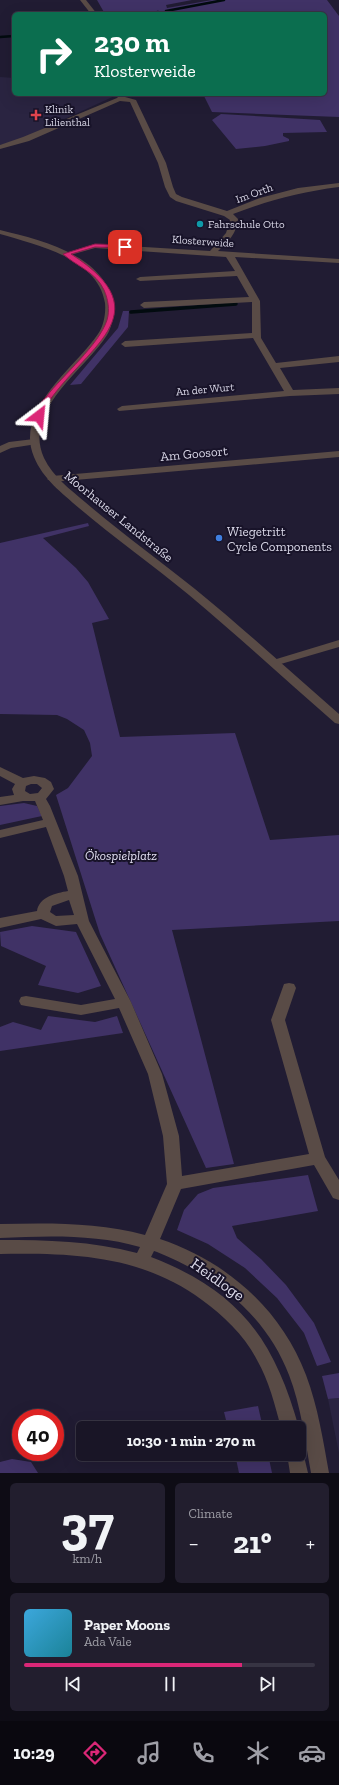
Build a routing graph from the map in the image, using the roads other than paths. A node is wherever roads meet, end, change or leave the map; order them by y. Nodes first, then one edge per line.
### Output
1 (83, 0) edge
2 (92, 12) edge
3 (122, 97) edge
4 (0, 147) edge
5 (339, 185) edge
6 (227, 214) junction
7 (0, 232) edge
8 (212, 253) junction
9 (66, 254) junction
10 (229, 254) junction
11 (339, 261) edge
12 (241, 273) junction
13 (140, 279) dead end
14 (255, 299) junction
15 (144, 304) dead end
16 (258, 335) junction
17 (125, 344) dead end
18 (339, 359) edge
19 (273, 366) junction
20 (339, 391) edge
21 (290, 393) junction
22 (122, 409) dead end
23 (34, 442) junction
24 (0, 450) edge
25 (339, 454) edge
26 (52, 479) junction
27 (339, 643) edge
28 (274, 663) junction
29 (339, 720) edge
30 (0, 772) edge
31 (22, 790) junction
32 (39, 798) junction
33 (0, 801) edge
34 (50, 822) junction
35 (0, 834) edge
36 (75, 894) junction
37 (43, 914) junction
38 (81, 918) junction
39 (0, 923) edge
40 (289, 988) dead end
41 (26, 1001) dead end
42 (124, 1002) junction
43 (318, 1158) junction
44 (175, 1184) junction
45 (339, 1194) edge
46 (0, 1231) edge
47 (150, 1243) junction
48 (0, 1247) edge
49 (142, 1259) junction
50 (288, 1421) edge
51 (297, 1461) edge
52 (299, 1473) edge
53 (320, 1473) edge

1 - 2 street
3 - 4 street
3 - 6 street
5 - 6 street, Im Orth
6 - 8 street, Im Orth
7 - 9 street, Moorhauser Landstraße
8 - 9 street, Klosterweide
8 - 10 street, Klosterweide
9 - 23 street, Moorhauser Landstraße
10 - 11 street, Klosterweide
10 - 12 street
12 - 13 street
12 - 14 street
14 - 15 street
14 - 16 street
16 - 17 street
16 - 19 street
18 - 19 street
19 - 21 street
20 - 21 street, An der Wurt
21 - 22 street, An der Wurt
23 - 24 street
23 - 26 street, Moorhauser Landstraße
25 - 26 street, Am Goosort
26 - 28 street, Moorhauser Landstraße
27 - 28 street
28 - 29 street, Moorhauser Landstraße
30 - 31 street
31 - 32 street
31 - 32 street
31 - 33 street
32 - 34 street
34 - 35 street
34 - 36 street
36 - 37 street
36 - 38 street
37 - 38 street
37 - 39 street
38 - 42 street
40 - 43 street
41 - 42 street
42 - 44 street
43 - 44 street
43 - 45 street
44 - 47 street
46 - 47 street, Heidloge
47 - 49 street
47 - 53 street, Heidloge
48 - 49 street, Heidloge
49 - 50 street, Heidloge
51 - 52 street

